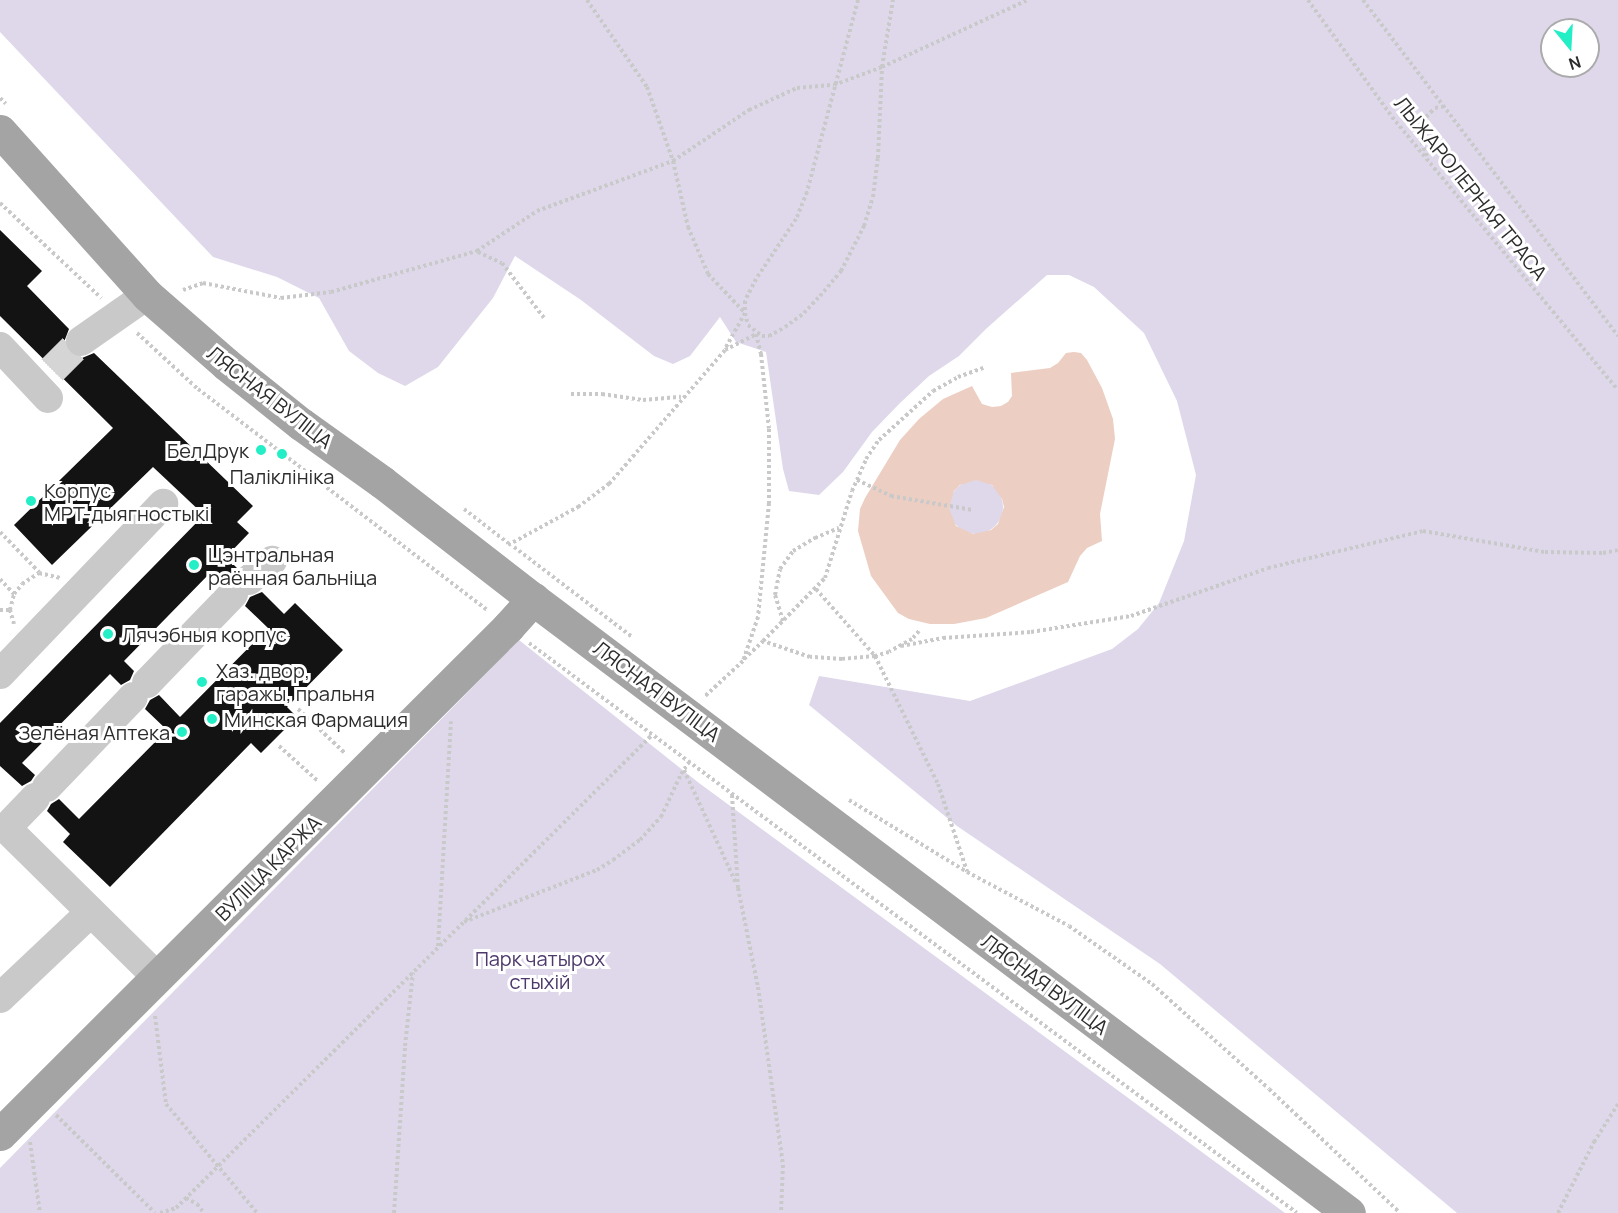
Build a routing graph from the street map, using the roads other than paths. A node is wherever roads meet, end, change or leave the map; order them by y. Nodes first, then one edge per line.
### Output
1 (4, 118) edge
2 (161, 289) junction
3 (81, 341) tunnel mouth
4 (0, 347) edge
5 (46, 385) dead end
6 (163, 504) dead end
7 (272, 561) dead end
8 (533, 599) junction
9 (0, 674) edge
10 (3, 826) edge
11 (91, 912) junction
12 (158, 978) junction
13 (0, 998) edge
14 (14, 1135) edge
15 (1349, 1213) edge

1 - 2 main road, ЛЯСНАЯ ВУЛІЦА
2 - 3 lane
2 - 8 main road, ЛЯСНАЯ ВУЛІЦА
4 - 5 lane
6 - 9 lane
7 - 10 lane
8 - 12 main road, ВУЛІЦА КАРЖА
8 - 15 main road, ЛЯСНАЯ ВУЛІЦА
10 - 11 lane
11 - 12 lane
11 - 13 lane
12 - 14 main road, ВУЛІЦА КАРЖА

